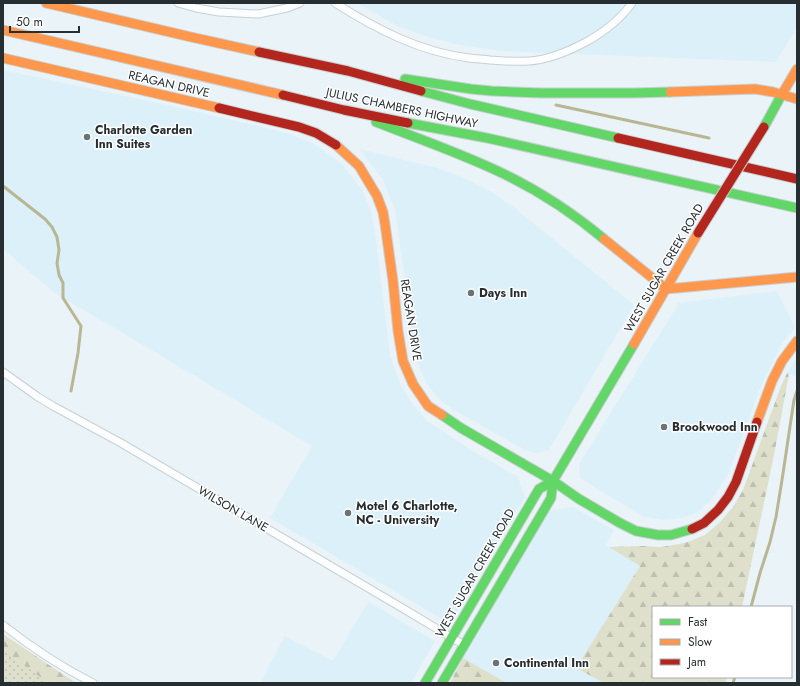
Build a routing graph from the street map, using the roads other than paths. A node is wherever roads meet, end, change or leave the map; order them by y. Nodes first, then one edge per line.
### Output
1 (46, 3) edge
2 (178, 3) edge
3 (300, 3) edge
4 (335, 3) edge
5 (632, 3) edge
6 (3, 30) edge
7 (3, 58) edge
8 (797, 69) edge
9 (348, 71) junction
10 (782, 94) junction
11 (797, 99) edge
12 (344, 110) junction
13 (797, 179) edge
14 (797, 208) edge
15 (797, 277) edge
16 (666, 289) junction
17 (797, 341) edge
18 (3, 372) edge
19 (553, 481) junction
20 (3, 625) edge
21 (451, 638) junction
22 (464, 645) junction
23 (93, 683) edge
24 (425, 683) edge
25 (442, 683) edge

1 - 9 main road, JULIUS CHAMBERS HIGHWAY
2 - 3 street
4 - 5 street
6 - 12 main road, JULIUS CHAMBERS HIGHWAY
7 - 19 main road, REAGAN DRIVE
8 - 10 main road, WEST SUGAR CREEK ROAD
9 - 10 main road
9 - 13 main road, JULIUS CHAMBERS HIGHWAY
10 - 11 main road
10 - 16 main road, WEST SUGAR CREEK ROAD, bridge
12 - 14 main road, JULIUS CHAMBERS HIGHWAY
12 - 16 main road
15 - 16 main road
16 - 19 main road, WEST SUGAR CREEK ROAD
17 - 19 main road, REAGAN DRIVE
18 - 21 street, WILSON LANE
19 - 21 main road, WEST SUGAR CREEK ROAD
19 - 22 main road, WEST SUGAR CREEK ROAD
20 - 23 street
21 - 22 street, WILSON LANE
21 - 24 main road, WEST SUGAR CREEK ROAD
22 - 25 main road, WEST SUGAR CREEK ROAD

